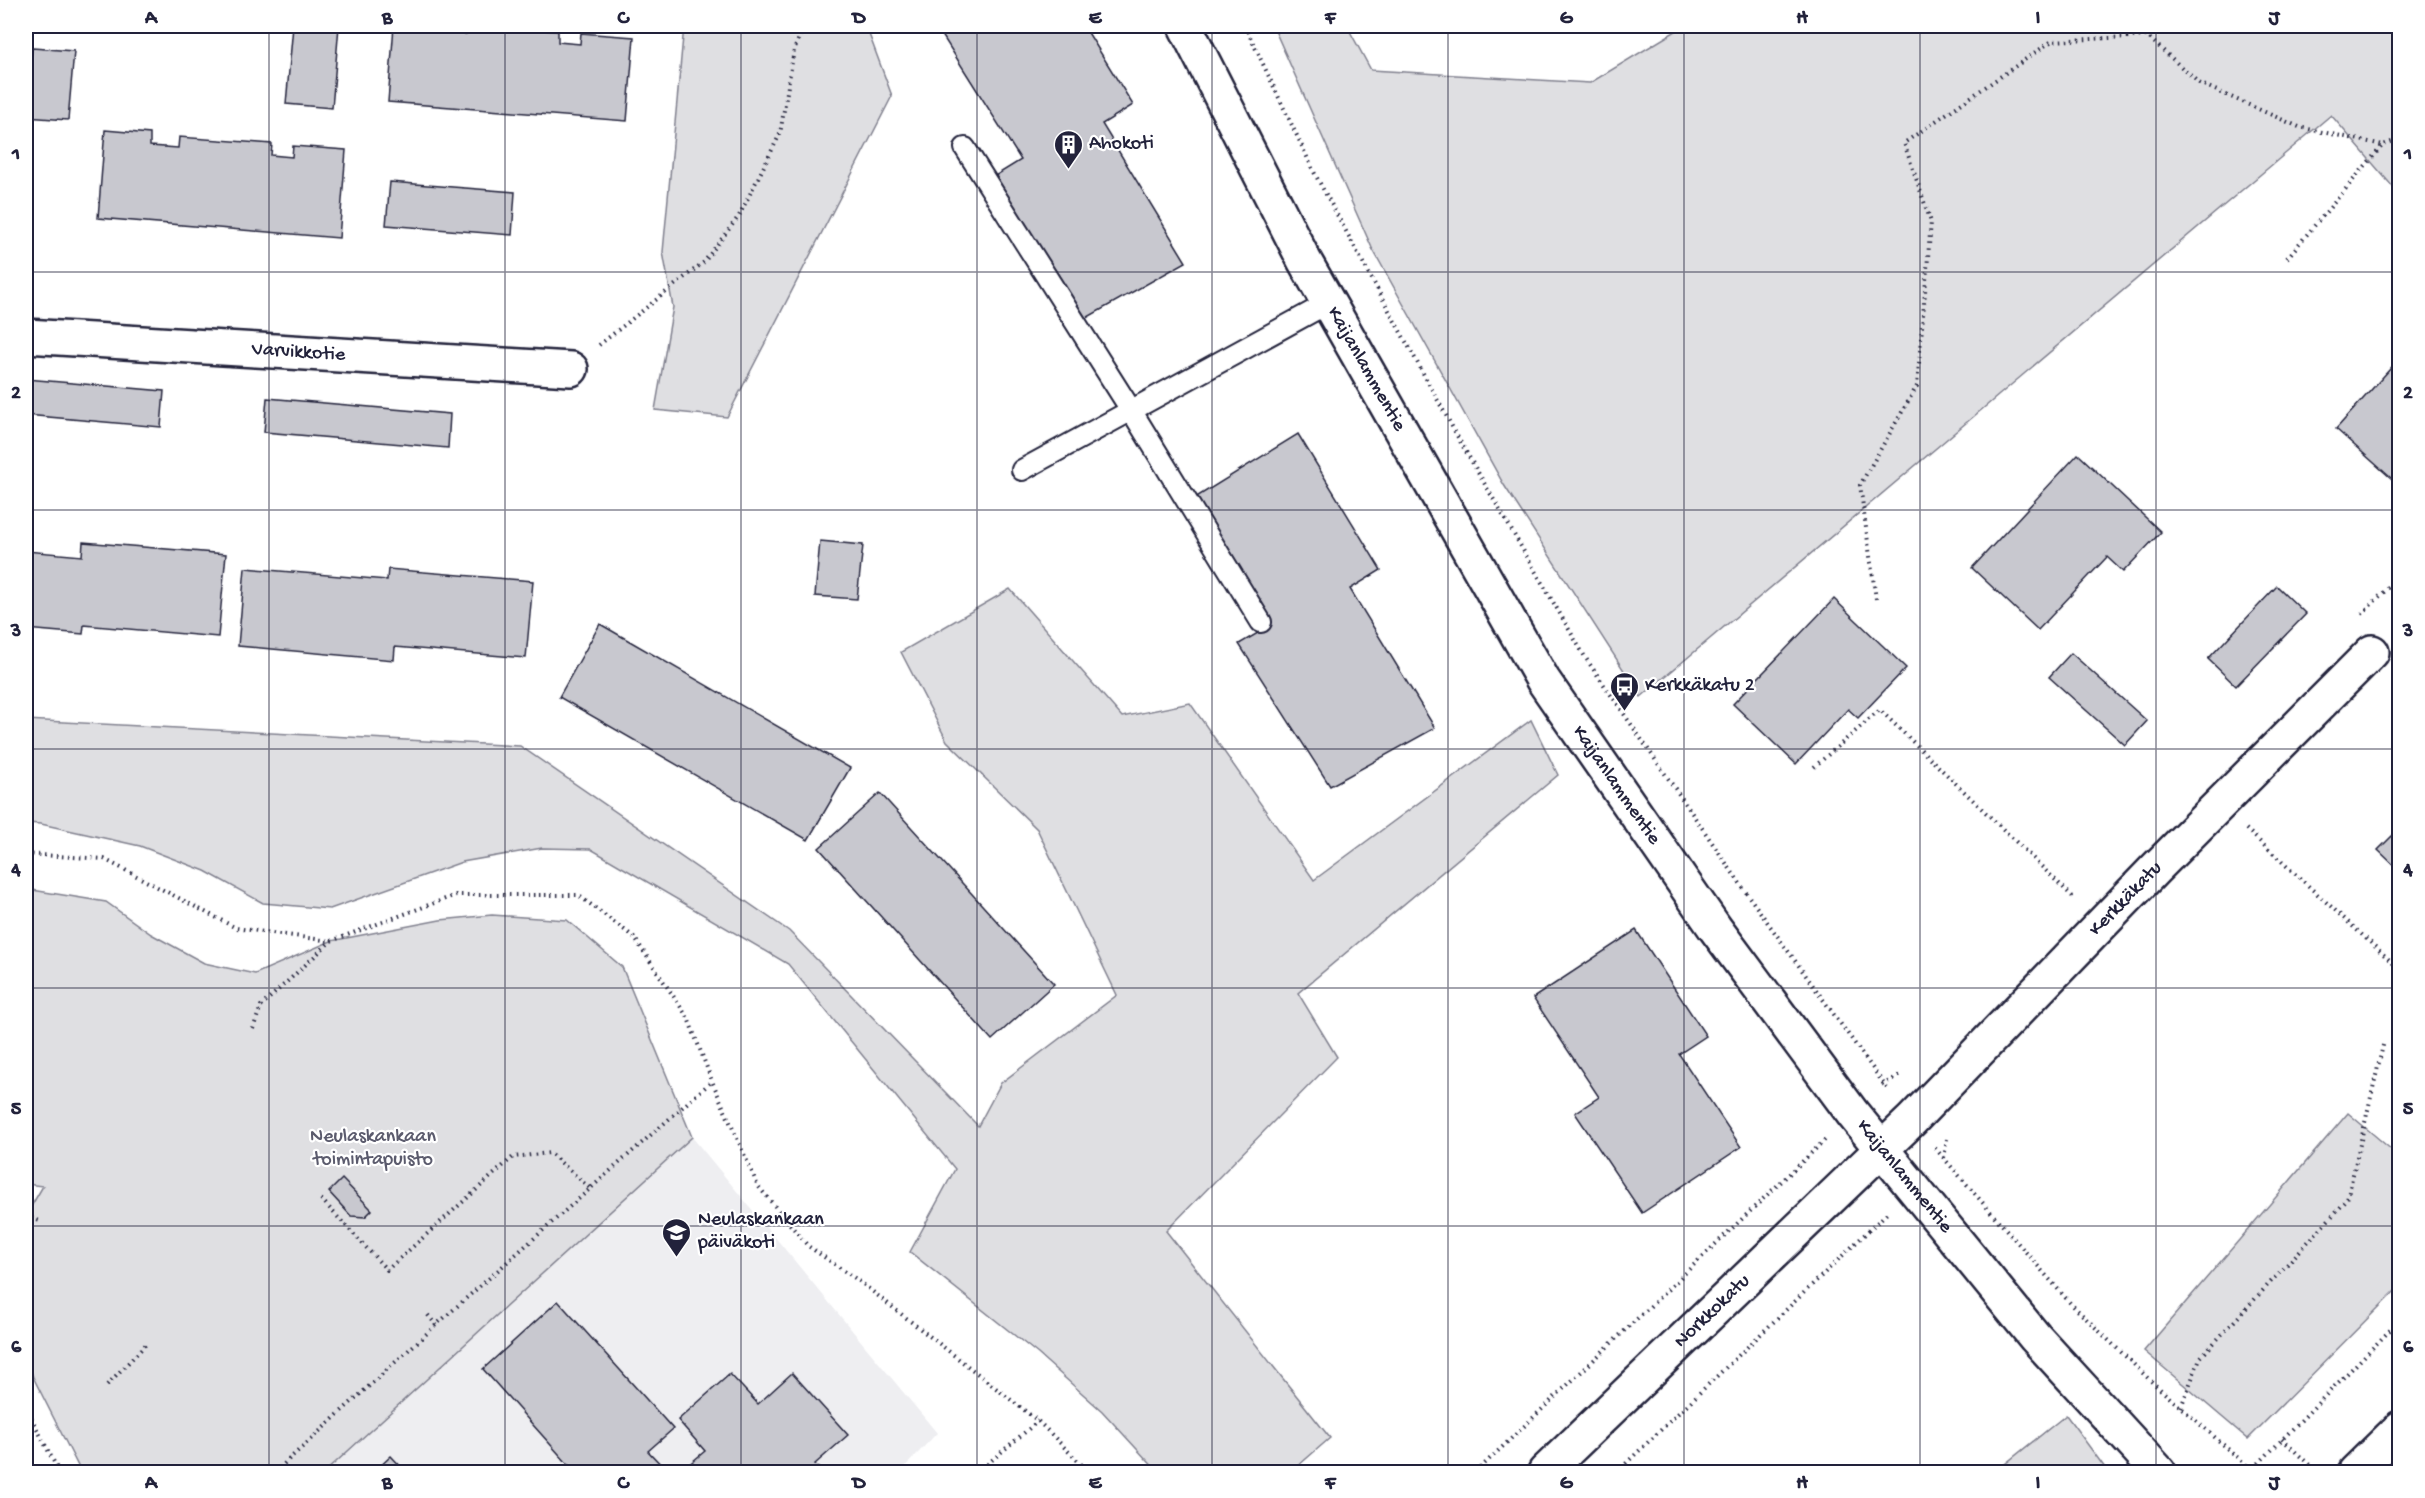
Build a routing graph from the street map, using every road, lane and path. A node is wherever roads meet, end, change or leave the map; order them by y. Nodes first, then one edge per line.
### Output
1 (804, 26) edge
2 (1185, 26) edge
3 (1245, 26) edge
4 (2400, 139) edge
5 (2384, 145) junction
6 (965, 148) dead end
7 (2287, 258) dead end
8 (1329, 303) junction
9 (26, 336) edge
10 (571, 369) joint
11 (1131, 410) junction
12 (1022, 470) dead end
13 (1876, 599) dead end
14 (1261, 622) dead end
15 (2372, 652) dead end
16 (1814, 767) dead end
17 (2240, 823) dead end
18 (26, 854) edge
19 (2082, 906) dead end
20 (331, 941) junction
21 (2394, 964) dead end
22 (253, 1029) dead end
23 (2385, 1041) dead end
24 (712, 1081) junction
25 (1853, 1114) junction
26 (1912, 1120) junction
27 (1882, 1149) junction
28 (592, 1190) junction
29 (321, 1199) dead end
30 (26, 1216) edge
31 (40, 1221) dead end
32 (1836, 1263) dead end
33 (428, 1316) dead end
34 (2400, 1320) edge
35 (436, 1325) junction
36 (148, 1342) dead end
37 (106, 1385) dead end
38 (26, 1407) edge
39 (2181, 1407) junction
40 (1038, 1421) junction
41 (2400, 1428) edge
42 (2282, 1438) junction
43 (2251, 1472) edge
44 (59, 1473) edge
45 (275, 1473) edge
46 (978, 1473) edge
47 (1089, 1473) edge
48 (1476, 1473) edge
49 (1545, 1473) edge
50 (1617, 1473) edge
51 (2159, 1473) edge
52 (2318, 1473) edge
53 (2355, 1473) edge

1 - 10 path
2 - 8 street, Kaijanlammentie
3 - 26 path
4 - 5 path
5 - 7 path
5 - 13 path
6 - 11 lane
8 - 11 lane
8 - 25 street, Kaijanlammentie
9 - 10 street, Varvikkotie
11 - 12 lane
11 - 14 lane
15 - 26 street, Kerkkäkatu
16 - 19 path
17 - 21 path
18 - 20 path
20 - 22 path
20 - 24 path
23 - 39 path
24 - 28 path
24 - 40 path
25 - 27 street, Kaijanlammentie
25 - 48 path
26 - 27 street, Kerkkäkatu
26 - 39 path
27 - 49 street, Norkkokatu
27 - 51 street, Kaijanlammentie
28 - 29 path
28 - 35 path
30 - 31 path
32 - 50 path
33 - 35 path
34 - 42 path
35 - 45 path
36 - 37 path
38 - 44 path
39 - 43 path
40 - 46 path
40 - 47 path
41 - 53 street
42 - 43 path
42 - 52 path

